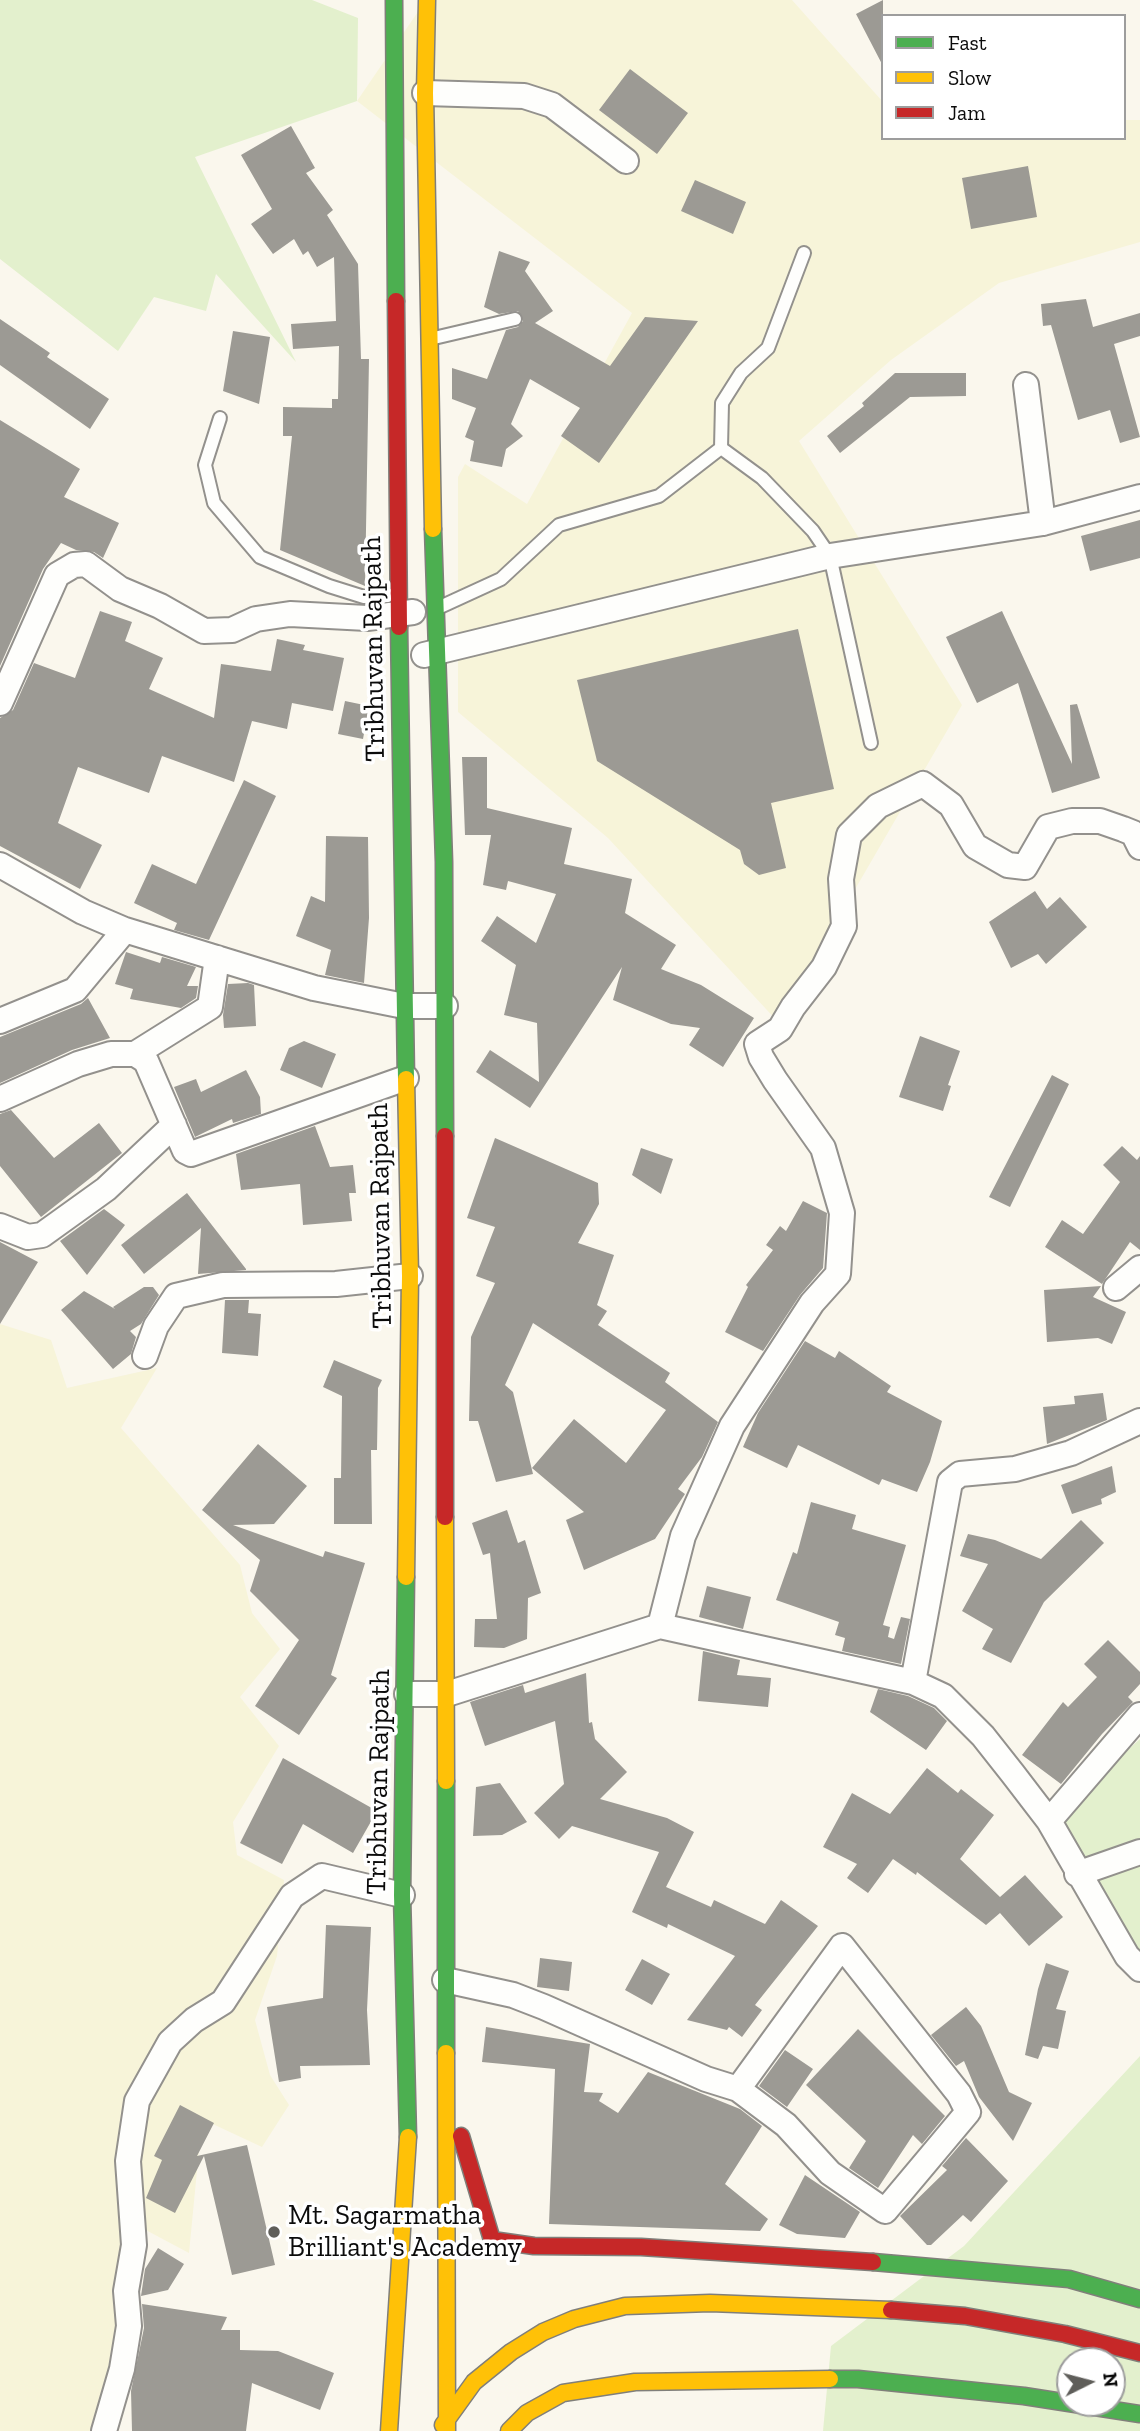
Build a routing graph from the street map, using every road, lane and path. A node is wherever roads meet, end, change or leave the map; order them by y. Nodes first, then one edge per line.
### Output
1 (394, 0) edge
2 (427, 0) edge
3 (425, 93) junction
4 (626, 161) dead end
5 (804, 253) dead end
6 (515, 319) dead end
7 (414, 338) junction
8 (1026, 385) dead end
9 (220, 418) dead end
10 (721, 448) junction
11 (1140, 497) edge
12 (1043, 523) junction
13 (830, 556) junction
14 (399, 604) junction
15 (434, 610) junction
16 (436, 655) junction
17 (399, 656) junction
18 (0, 703) edge
19 (871, 743) dead end
20 (1131, 822) edge
21 (1140, 847) edge
22 (3, 869) edge
23 (124, 930) junction
24 (217, 958) junction
25 (404, 1006) junction
26 (445, 1006) junction
27 (0, 1021) edge
28 (135, 1054) junction
29 (406, 1078) junction
30 (0, 1099) edge
31 (174, 1125) junction
32 (0, 1226) edge
33 (1140, 1268) edge
34 (410, 1276) junction
35 (1116, 1288) dead end
36 (145, 1356) dead end
37 (1140, 1421) edge
38 (660, 1626) junction
39 (913, 1682) junction
40 (447, 1693) junction
41 (407, 1694) junction
42 (1140, 1716) edge
43 (1049, 1821) junction
44 (1140, 1852) edge
45 (1077, 1874) junction
46 (402, 1895) junction
47 (1140, 1969) edge
48 (445, 1980) junction
49 (446, 2048) junction
50 (737, 2089) junction
51 (1140, 2299) edge
52 (1140, 2353) edge
53 (1140, 2414) edge
54 (104, 2431) edge
55 (389, 2431) edge
56 (439, 2431) edge
57 (447, 2431) edge
58 (509, 2431) edge

1 - 7 highway, Tribhuvan Rajpath
2 - 3 highway, Tribhuvan Rajpath
3 - 4 street
3 - 7 highway, Tribhuvan Rajpath
5 - 10 lane
6 - 7 lane
7 - 14 highway, Tribhuvan Rajpath
7 - 15 highway, Tribhuvan Rajpath
8 - 12 street
9 - 14 lane
10 - 13 lane
10 - 15 lane
11 - 12 street
12 - 13 street
13 - 16 street
13 - 19 lane
14 - 15 street
14 - 17 highway, Tribhuvan Rajpath
14 - 18 street
15 - 16 highway, Tribhuvan Rajpath
16 - 17 street
16 - 26 highway, Tribhuvan Rajpath
17 - 25 highway, Tribhuvan Rajpath
20 - 21 street
20 - 38 street
22 - 23 street
23 - 24 street
23 - 27 street
24 - 25 street
24 - 28 street
25 - 26 street
25 - 29 highway, Tribhuvan Rajpath
26 - 40 highway, Tribhuvan Rajpath
28 - 30 street
28 - 31 street
29 - 31 street
29 - 34 highway, Tribhuvan Rajpath
31 - 32 street
33 - 35 street
34 - 36 street
34 - 41 highway, Tribhuvan Rajpath
37 - 39 street
38 - 39 street
38 - 40 street
39 - 43 street
40 - 41 street
40 - 48 highway, Tribhuvan Rajpath
41 - 46 highway, Tribhuvan Rajpath
42 - 43 street
43 - 45 street
44 - 45 street
45 - 47 street
46 - 54 street
46 - 55 highway, Tribhuvan Rajpath
48 - 49 highway, Tribhuvan Rajpath
48 - 50 street
49 - 51 highway
49 - 57 highway, Tribhuvan Rajpath
50 - 50 street
52 - 56 highway
53 - 58 highway

